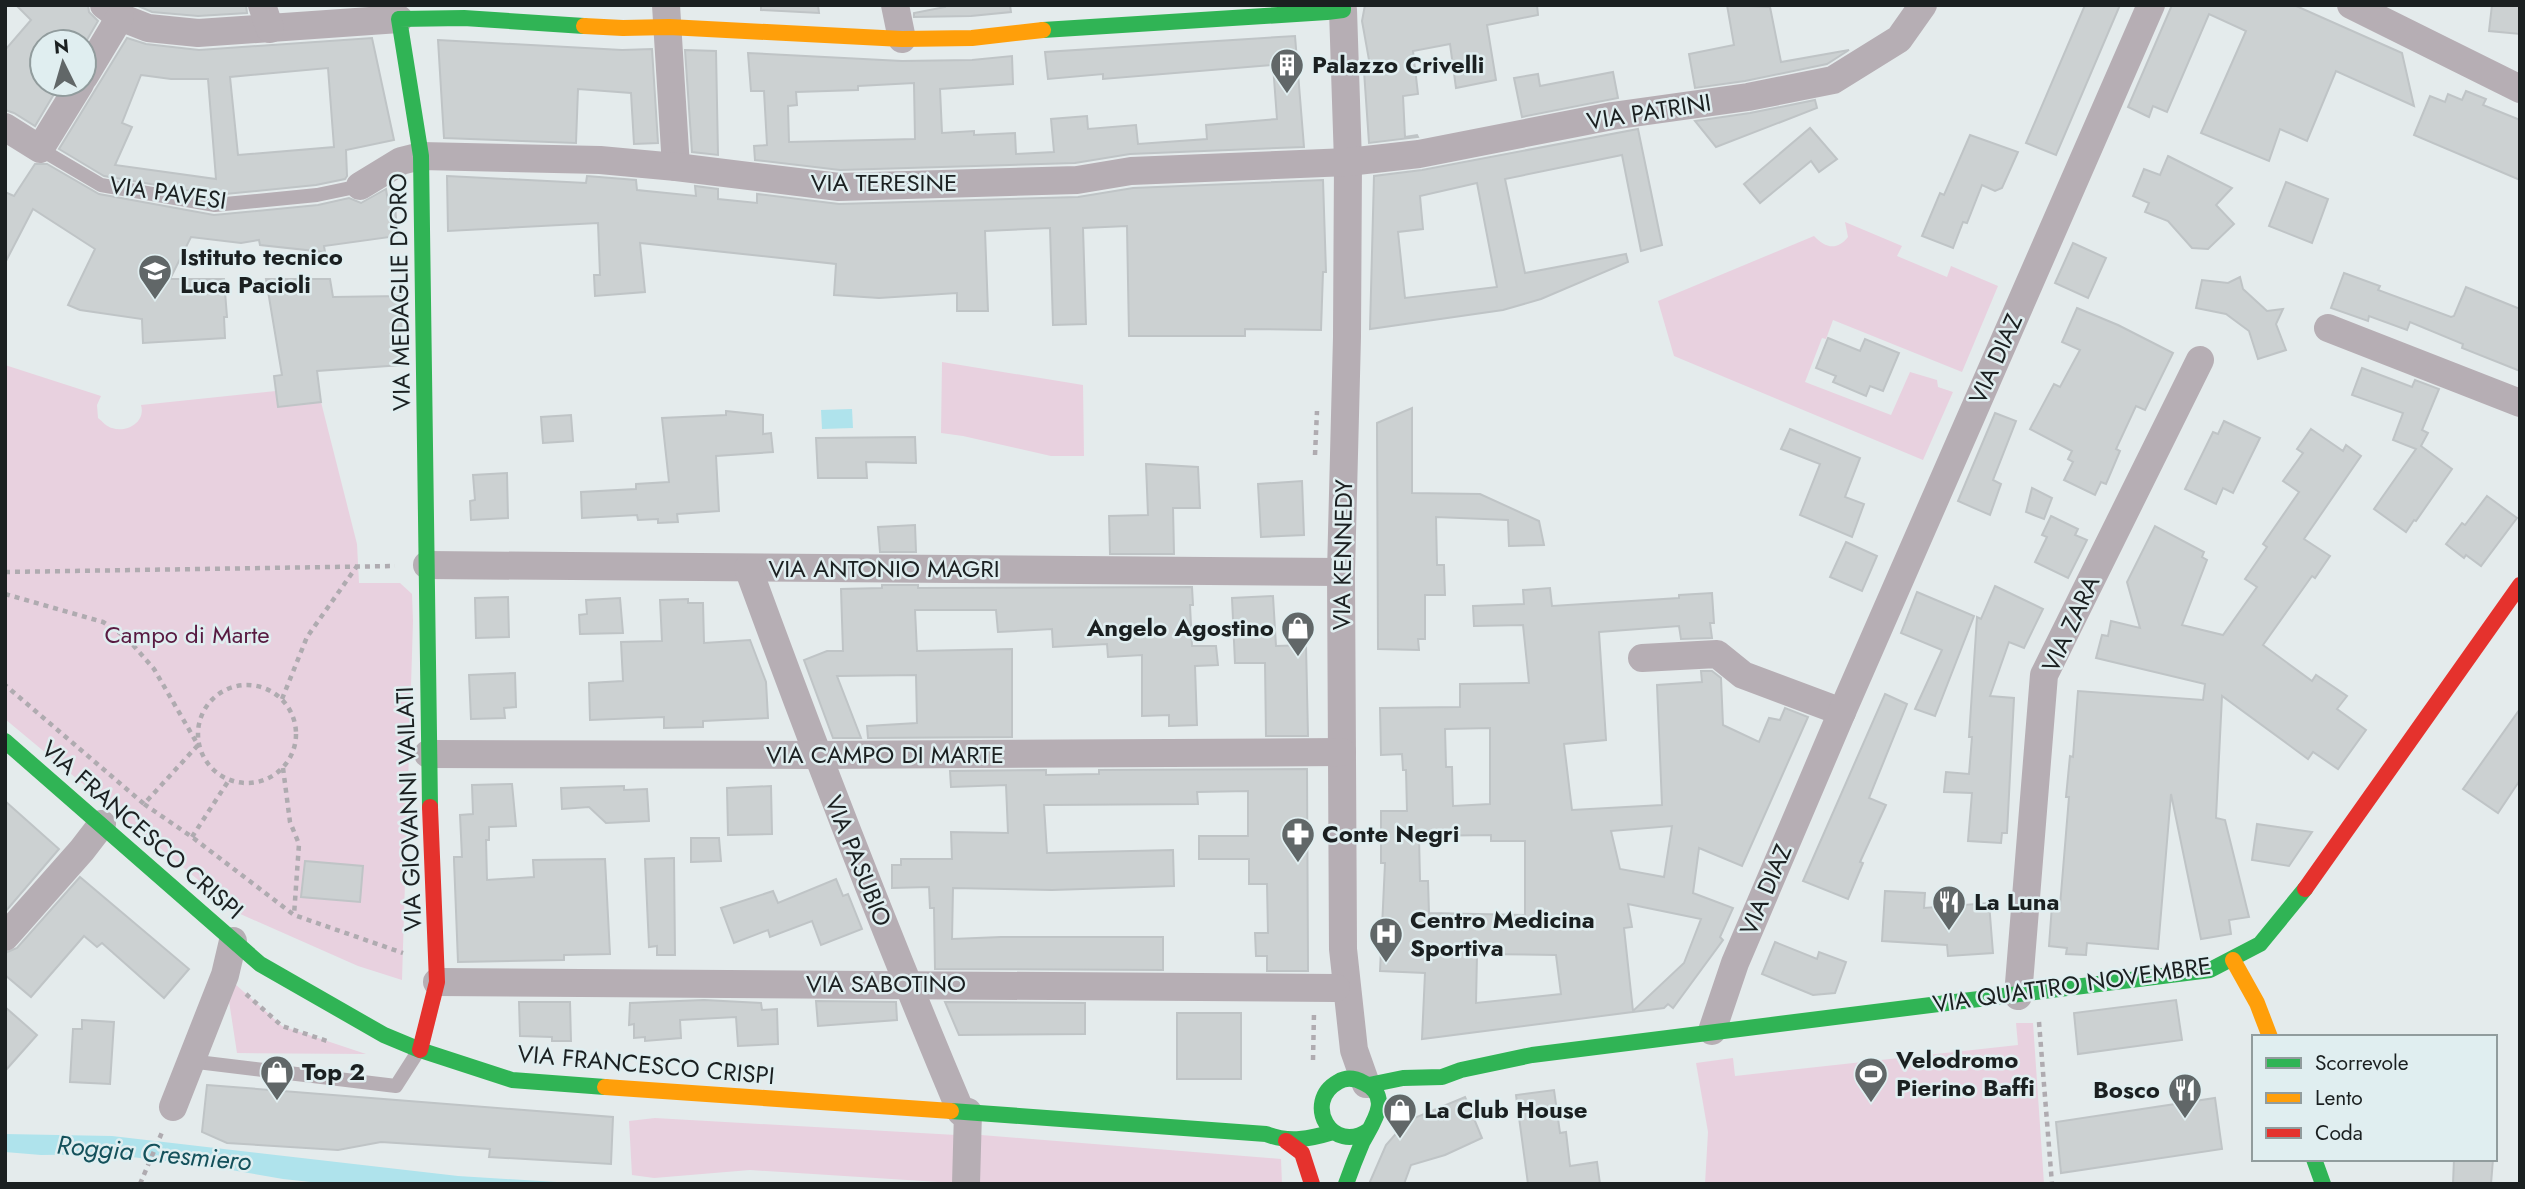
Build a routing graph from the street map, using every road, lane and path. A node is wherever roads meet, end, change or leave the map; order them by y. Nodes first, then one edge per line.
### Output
1 (895, 5) edge
2 (1923, 5) edge
3 (2151, 5) edge
4 (2351, 5) edge
5 (1343, 8) edge
6 (112, 11) edge
7 (462, 12) edge
8 (367, 14) edge
9 (668, 16) edge
10 (266, 17) edge
11 (399, 19) junction
12 (902, 39) junction
13 (98, 44) edge
14 (2520, 89) edge
15 (71, 98) edge
16 (8, 135) edge
17 (40, 149) junction
18 (421, 156) junction
19 (1348, 162) junction
20 (676, 167) junction
21 (360, 186) joint
22 (2328, 328) dead end
23 (2200, 360) dead end
24 (2520, 403) edge
25 (428, 565) junction
26 (357, 566) junction
27 (748, 568) junction
28 (5, 572) edge
29 (1341, 572) junction
30 (2520, 585) edge
31 (5, 594) edge
32 (1642, 658) dead end
33 (5, 685) edge
34 (282, 699) junction
35 (1842, 712) junction
36 (5, 741) edge
37 (198, 745) junction
38 (1342, 752) junction
39 (428, 754) junction
40 (816, 755) junction
41 (283, 768) junction
42 (229, 780) junction
43 (144, 804) junction
44 (102, 824) junction
45 (192, 837) junction
46 (294, 915) junction
47 (5, 937) edge
48 (233, 941) junction
49 (1343, 949) junction
50 (403, 953) dead end
51 (2232, 960) junction
52 (437, 982) junction
53 (907, 984) junction
54 (1336, 988) junction
55 (2027, 994) junction
56 (1712, 1031) junction
57 (2269, 1035) edge
58 (420, 1050) junction
59 (189, 1061) junction
60 (1442, 1077) junction
61 (1367, 1084) junction
62 (1327, 1092) junction
63 (1420, 1092) dead end
64 (1396, 1105) dead end
65 (173, 1107) joint
66 (964, 1112) junction
67 (1306, 1114) dead end
68 (1289, 1125) dead end
69 (1372, 1126) junction
70 (1266, 1134) junction
71 (1334, 1138) junction
72 (1286, 1141) junction
73 (2315, 1161) edge
74 (1322, 1182) edge
75 (140, 1184) edge
76 (966, 1184) edge
77 (1346, 1184) edge
78 (2052, 1184) edge
79 (2323, 1184) edge

1 - 12 street
2 - 19 street, VIA PATRINI
3 - 35 street, VIA DIAZ
4 - 14 street
5 - 12 street
5 - 19 street, VIA KENNEDY
6 - 10 street
6 - 13 street
7 - 9 street
7 - 11 street
8 - 10 street
8 - 11 street
9 - 12 street
9 - 20 street
11 - 18 street, VIA MEDAGLIE D'ORO
15 - 17 street
16 - 17 street, VIA PAVESI
17 - 21 lane, VIA PAVESI
18 - 20 street, VIA TERESINE
18 - 21 street, VIA PAVESI
18 - 25 street, VIA MEDAGLIE D'ORO
19 - 20 street, VIA TERESINE
19 - 29 street, VIA KENNEDY
22 - 24 street
23 - 55 street, VIA ZARA
25 - 26 path
25 - 27 street, VIA ANTONIO MAGRI
25 - 39 street, VIA GIOVANNI VAILATI
26 - 28 path
26 - 34 path
27 - 29 street, VIA ANTONIO MAGRI
27 - 40 street, VIA PASUBIO
29 - 38 street, VIA KENNEDY
30 - 51 street, VIA QUATTRO NOVEMBRE
31 - 37 path
32 - 35 street
33 - 43 path
34 - 37 path
34 - 41 path
35 - 56 street, VIA DIAZ
36 - 44 street, VIA FRANCESCO CRISPI
37 - 42 path
37 - 43 path
38 - 40 street, VIA CAMPO DI MARTE
38 - 49 street, VIA KENNEDY
39 - 40 street, VIA CAMPO DI MARTE
39 - 52 street, VIA GIOVANNI VAILATI
40 - 53 street, VIA PASUBIO
41 - 42 path
41 - 46 path
42 - 45 path
43 - 45 path
44 - 47 street
44 - 48 street, VIA FRANCESCO CRISPI
45 - 46 path
46 - 50 path
48 - 58 street, VIA FRANCESCO CRISPI
48 - 59 street
49 - 54 street, VIA KENNEDY
49 - 61 street, VIA KENNEDY
51 - 55 street, VIA QUATTRO NOVEMBRE
51 - 57 street
52 - 53 street, VIA SABOTINO
52 - 58 street, VIA GIOVANNI VAILATI
53 - 54 street, VIA SABOTINO
53 - 66 street, VIA PASUBIO
54 - 62 street, VIA KENNEDY
55 - 56 street, VIA QUATTRO NOVEMBRE
55 - 78 path
56 - 60 street, VIA QUATTRO NOVEMBRE
58 - 59 lane
58 - 66 street, VIA FRANCESCO CRISPI
59 - 65 street
60 - 61 street, VIA QUATTRO NOVEMBRE
60 - 63 street, VIA QUATTRO NOVEMBRE
61 - 62 street
61 - 69 street
62 - 67 street
62 - 71 street
64 - 69 street
65 - 75 path
66 - 70 street, VIA FRANCESCO CRISPI
66 - 76 street
68 - 70 street
69 - 71 street
69 - 77 street
70 - 72 street
71 - 72 street
72 - 74 street
73 - 79 street

